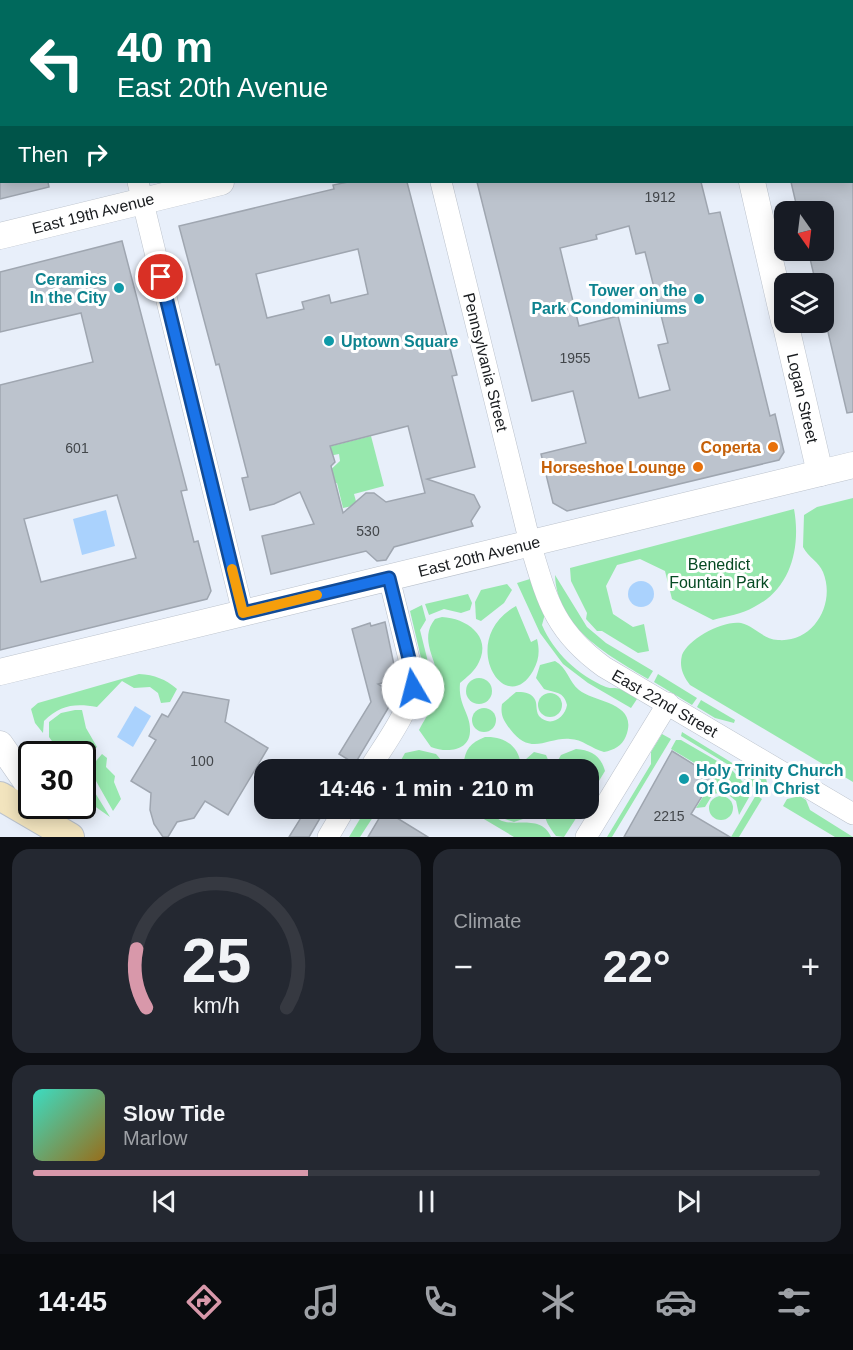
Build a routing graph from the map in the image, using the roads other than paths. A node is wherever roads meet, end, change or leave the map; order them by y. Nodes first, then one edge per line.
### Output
1 (212, 183) edge
2 (441, 183) edge
3 (752, 183) edge
4 (140, 191) edge
5 (0, 236) edge
6 (774, 275) edge
7 (788, 333) edge
8 (853, 465) edge
9 (820, 473) junction
10 (530, 543) junction
11 (389, 578) junction
12 (243, 613) junction
13 (0, 672) edge
14 (668, 703) junction
15 (0, 744) edge
16 (375, 759) edge
17 (18, 770) edge
18 (0, 795) edge
19 (853, 814) edge
20 (55, 819) edge
21 (339, 819) edge
22 (71, 837) edge
23 (328, 837) edge
24 (586, 837) edge

1 - 4 street, East 19th Avenue
2 - 10 street, Pennsylvania Street
3 - 6 street, Logan Street
4 - 5 street, East 19th Avenue
4 - 12 street
7 - 9 street, Logan Street
8 - 9 street, East 20th Avenue
9 - 10 street, East 20th Avenue
10 - 11 street, East 20th Avenue
10 - 14 street, East 22nd Street
11 - 12 street, East 20th Avenue
11 - 16 street
12 - 13 street, East 20th Avenue
14 - 19 street, East 22nd Street
14 - 24 street
15 - 17 street
18 - 22 main road
20 - 22 street
21 - 23 street

